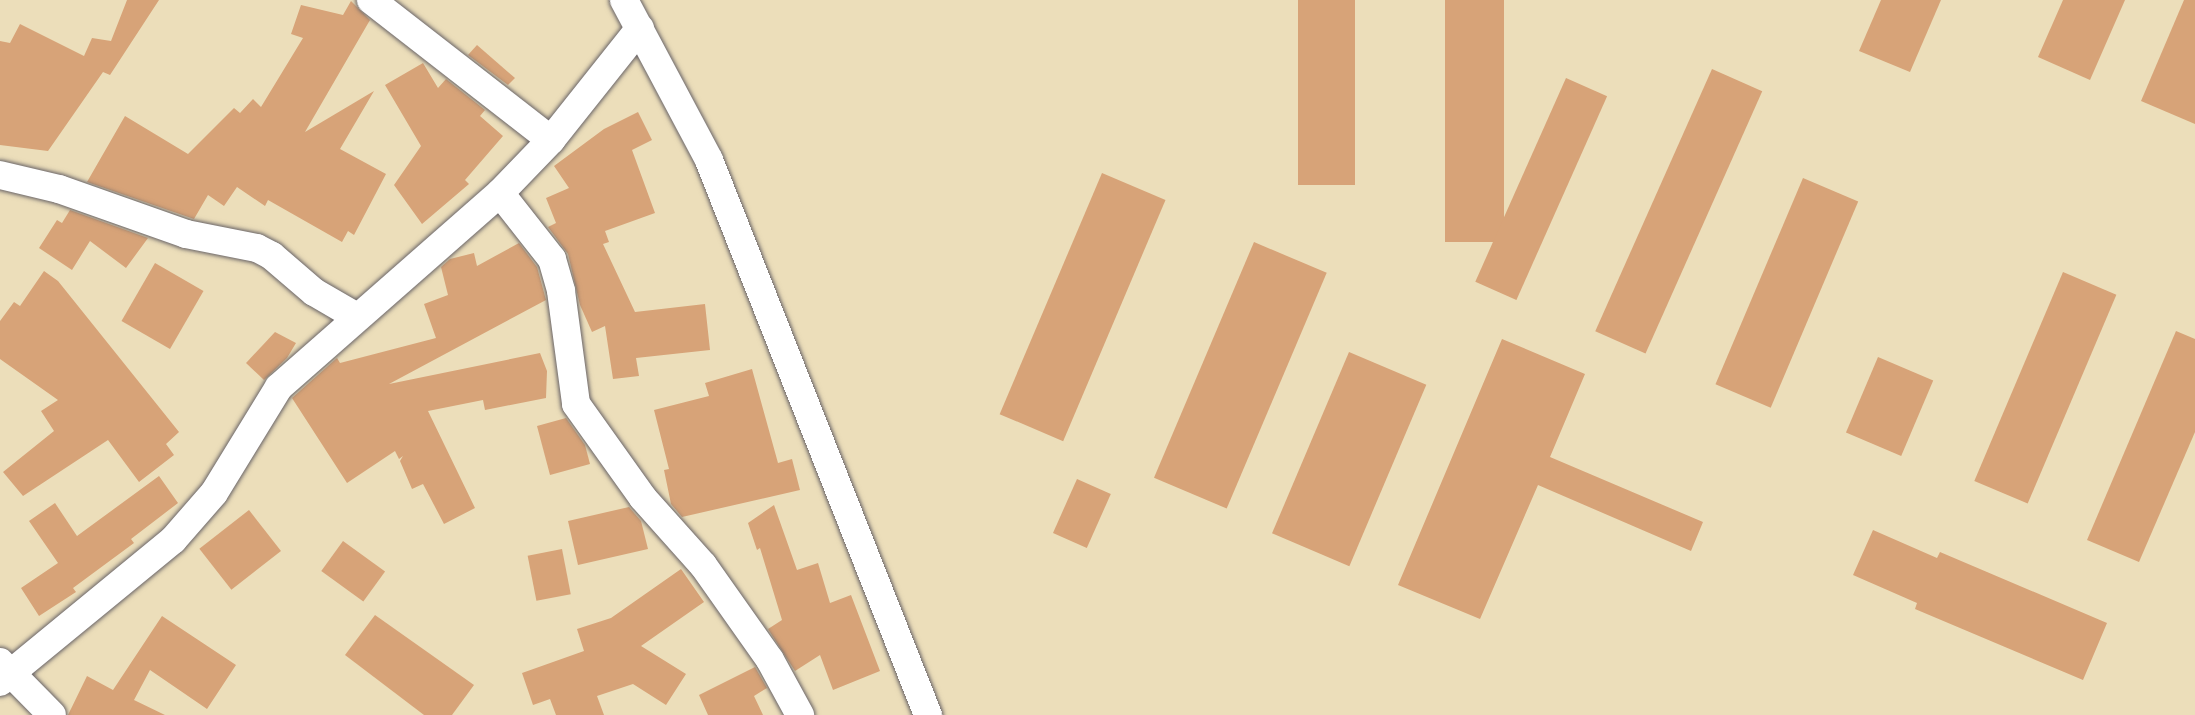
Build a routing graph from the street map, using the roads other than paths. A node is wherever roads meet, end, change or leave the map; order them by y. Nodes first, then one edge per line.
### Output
1 (371, 0) edge
2 (624, 0) edge
3 (640, 28) junction
4 (550, 140) junction
5 (0, 174) edge
6 (500, 193) junction
7 (357, 317) junction
8 (3, 672) edge
9 (52, 715) edge
10 (800, 715) edge
11 (928, 715) edge

1 - 4 street
2 - 3 street
3 - 4 street
3 - 11 street
4 - 6 street
5 - 7 street
6 - 7 street
6 - 10 street
7 - 8 street
8 - 9 street

